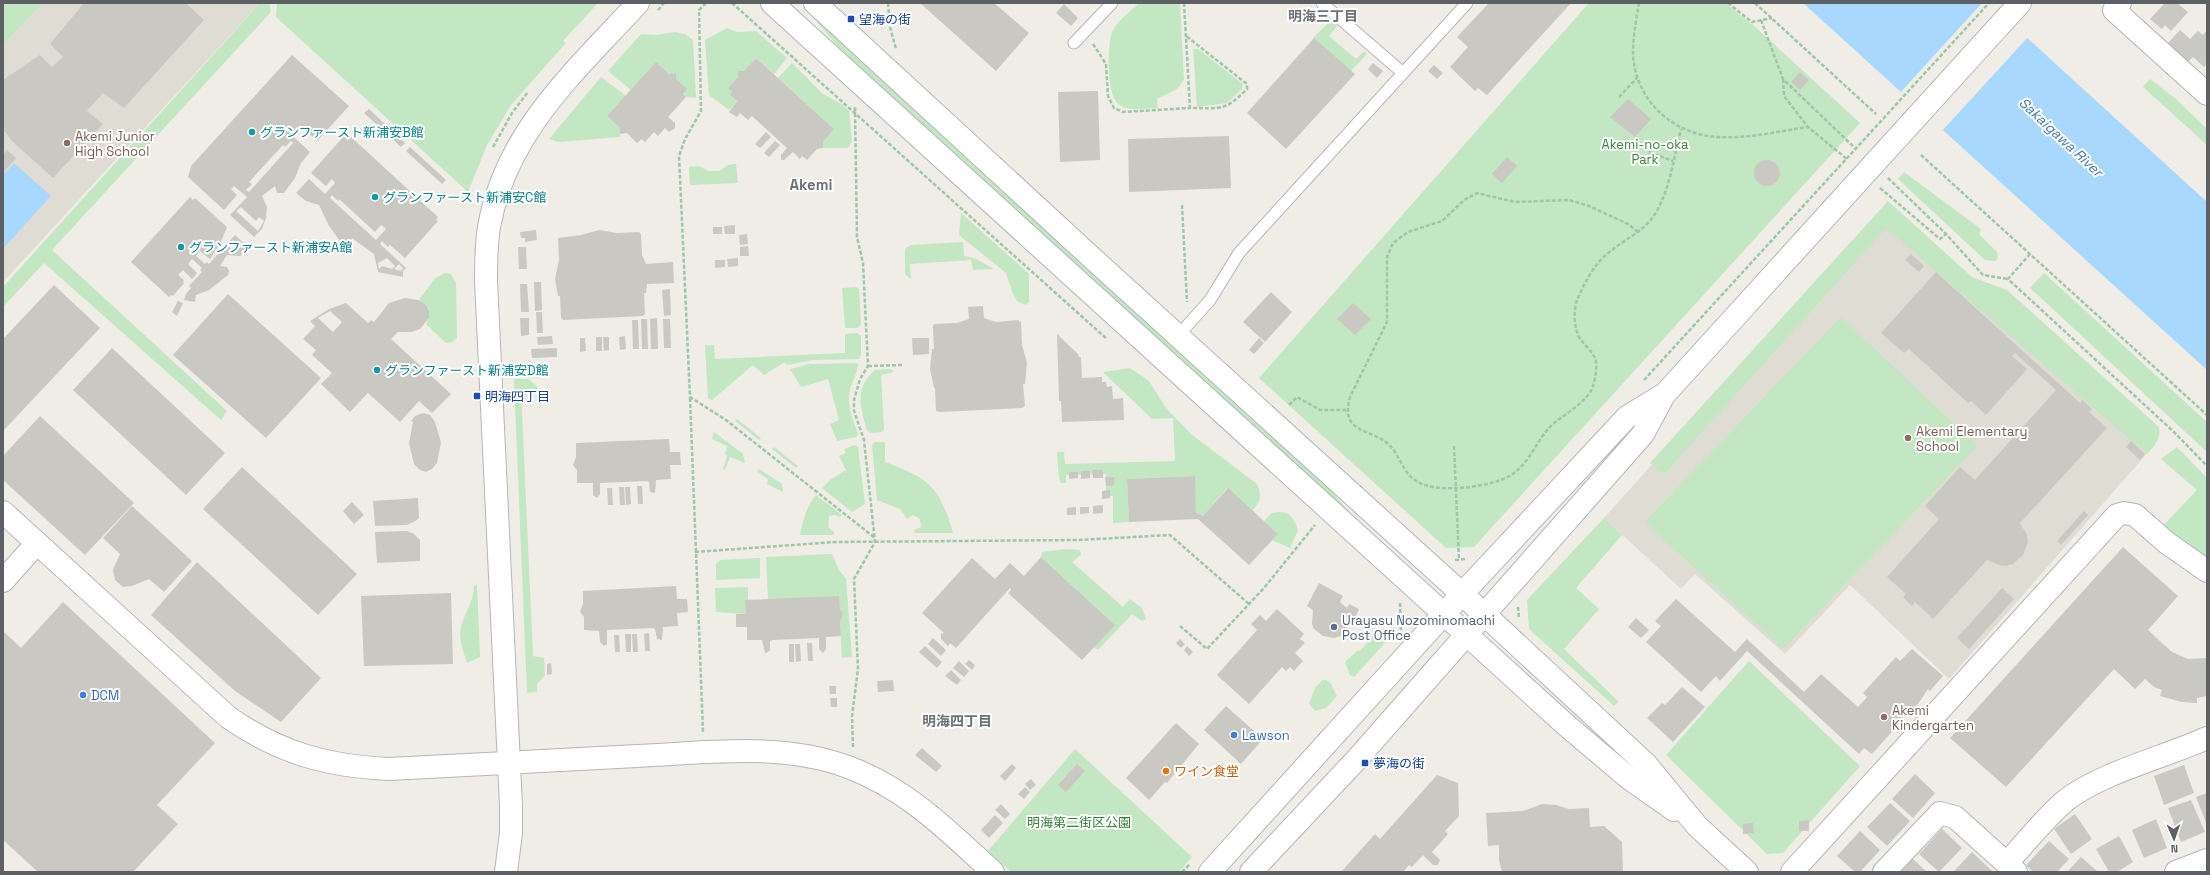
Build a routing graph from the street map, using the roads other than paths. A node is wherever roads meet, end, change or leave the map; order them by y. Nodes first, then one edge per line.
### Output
1 (772, 3) edge
2 (815, 3) edge
3 (1112, 3) edge
4 (1322, 3) edge
5 (1467, 3) edge
6 (2020, 3) edge
7 (2120, 3) edge
8 (646, 9) edge
9 (1074, 43) dead end
10 (1403, 73) junction
11 (2204, 85) edge
12 (1184, 329) junction
13 (1664, 395) junction
14 (3, 512) edge
15 (37, 543) junction
16 (2207, 571) edge
17 (3, 581) edge
18 (1462, 594) junction
19 (1445, 614) junction
20 (1484, 614) junction
21 (1466, 634) junction
22 (2207, 738) edge
23 (509, 762) junction
24 (1697, 826) junction
25 (2207, 860) edge
26 (1202, 866) edge
27 (2011, 868) edge
28 (506, 872) edge
29 (993, 872) edge
30 (1251, 872) edge
31 (1747, 872) edge
32 (1792, 872) edge
33 (1884, 872) edge
34 (2176, 872) edge

1 - 19 street
2 - 12 street
3 - 9 lane
4 - 10 lane
5 - 10 lane
6 - 13 street
7 - 11 street
8 - 23 street
10 - 12 lane
12 - 18 street
13 - 18 street
13 - 20 street
14 - 15 street
15 - 17 street
15 - 23 street
16 - 32 street
18 - 19 street
18 - 20 street
19 - 21 street
19 - 26 street
20 - 21 street
20 - 24 street
21 - 24 street
21 - 30 street
22 - 27 street
23 - 28 street
23 - 29 street
24 - 31 street
25 - 34 street
27 - 33 street

